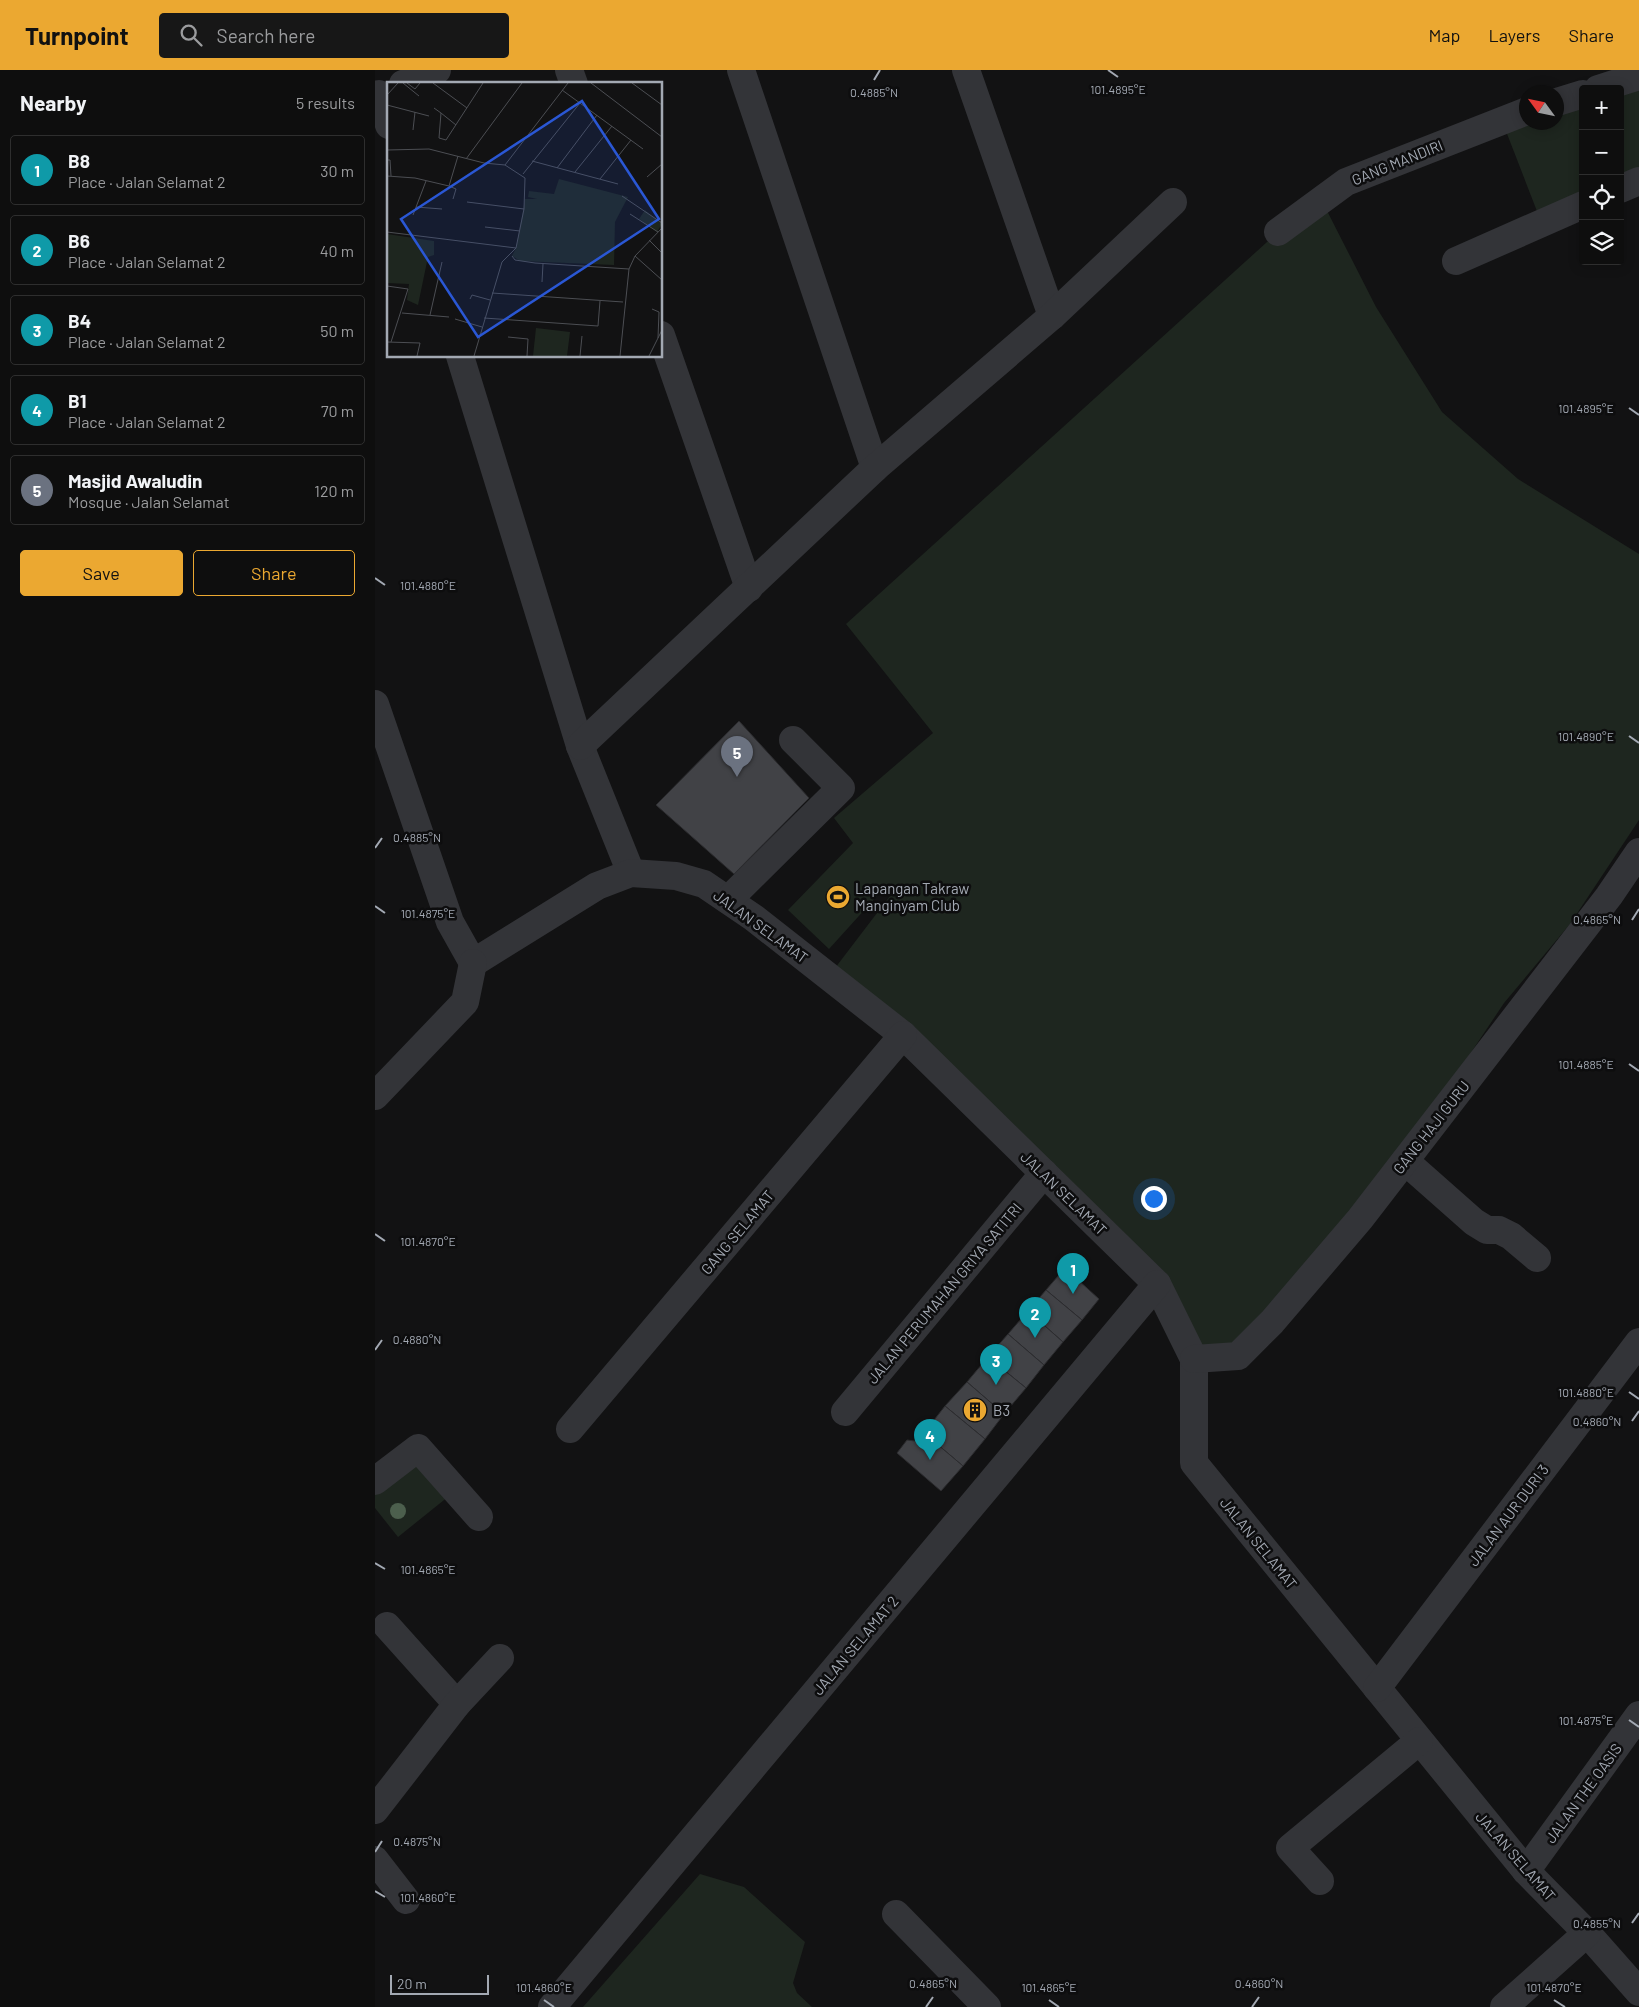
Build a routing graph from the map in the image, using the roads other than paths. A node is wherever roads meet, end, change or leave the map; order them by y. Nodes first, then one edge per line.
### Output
1 (437, 70) edge
2 (569, 70) edge
3 (741, 70) edge
4 (966, 70) edge
5 (1639, 76) edge
6 (406, 82) edge
7 (573, 82) edge
8 (1611, 85) edge
9 (1579, 95) edge
10 (1564, 100) edge
11 (1519, 114) edge
12 (1639, 181) edge
13 (1624, 187) edge
14 (1173, 202) dead end
15 (1579, 207) edge
16 (1278, 232) dead end
17 (1456, 261) dead end
18 (1052, 316) junction
19 (663, 341) edge
20 (461, 358) edge
21 (875, 468) junction
22 (749, 588) junction
23 (375, 704) edge
24 (793, 740) dead end
25 (580, 746) junction
26 (1639, 852) edge
27 (631, 873) junction
28 (728, 900) junction
29 (473, 963) junction
30 (903, 1035) junction
31 (375, 1096) edge
32 (1405, 1161) junction
33 (1044, 1173) junction
34 (1537, 1258) dead end
35 (1157, 1284) junction
36 (1639, 1342) edge
37 (1193, 1359) junction
38 (845, 1412) dead end
39 (570, 1429) dead end
40 (375, 1481) edge
41 (479, 1517) dead end
42 (387, 1626) dead end
43 (500, 1658) dead end
44 (1377, 1688) junction
45 (457, 1704) junction
46 (1639, 1715) edge
47 (1419, 1741) junction
48 (375, 1810) edge
49 (375, 1860) edge
50 (1526, 1871) junction
51 (1320, 1881) dead end
52 (407, 1900) dead end
53 (896, 1914) dead end
54 (1587, 1933) junction
55 (1639, 1992) edge
56 (553, 2007) edge
57 (987, 2007) edge
58 (1505, 2007) edge

1 - 6 street
2 - 7 street
3 - 21 street
4 - 18 street
5 - 8 street
9 - 10 street
11 - 16 street, GANG MANDIRI
12 - 13 street
14 - 18 street
15 - 17 street
18 - 21 street
19 - 22 street
20 - 25 street
21 - 22 street
22 - 25 street
23 - 29 street
24 - 28 street
25 - 27 street
26 - 32 street, GANG HAJI GURU
27 - 28 street, JALAN SELAMAT
27 - 29 street, JALAN SELAMAT
28 - 30 street, JALAN SELAMAT
29 - 31 street
30 - 33 street, JALAN SELAMAT
30 - 39 street, GANG SELAMAT
32 - 34 street
32 - 37 street, GANG HAJI GURU
33 - 35 street, JALAN SELAMAT
33 - 38 street, JALAN PERUMAHAN GRIYA SATITRI
35 - 37 street, JALAN SELAMAT
35 - 56 street, JALAN SELAMAT 2
36 - 44 street, JALAN AUR DURI 3
37 - 44 street, JALAN SELAMAT
40 - 41 street
42 - 45 street
43 - 45 street
44 - 47 street, JALAN SELAMAT
45 - 48 street
46 - 50 street, JALAN THE OASIS
47 - 50 street, JALAN SELAMAT
47 - 51 street
49 - 52 street
50 - 54 street, JALAN SELAMAT
53 - 57 street
54 - 55 street, JALAN SELAMAT
54 - 58 street

